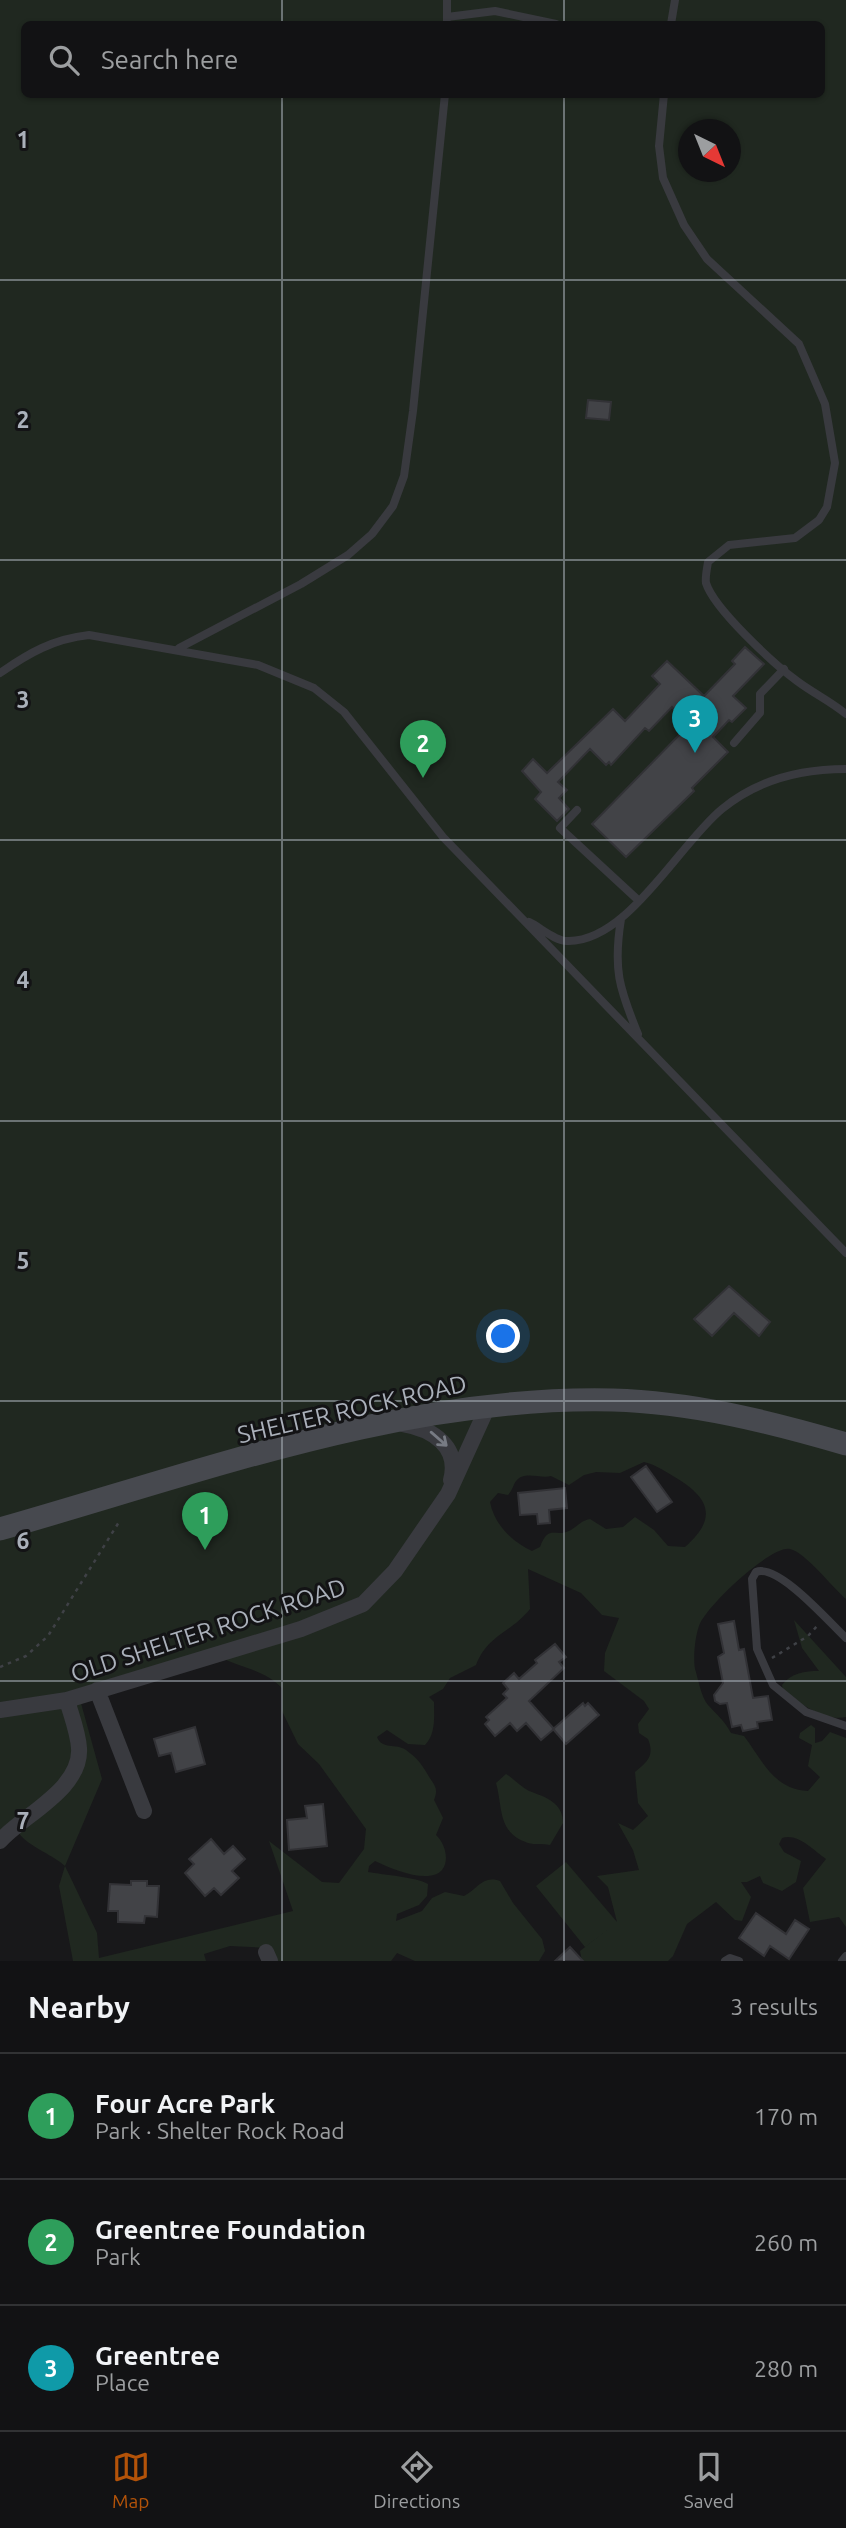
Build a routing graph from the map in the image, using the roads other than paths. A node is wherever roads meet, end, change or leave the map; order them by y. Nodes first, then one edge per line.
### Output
1 (447, 0) edge
2 (675, 0) edge
3 (447, 21) edge
4 (542, 21) edge
5 (672, 21) edge
6 (445, 98) edge
7 (664, 98) edge
8 (178, 648) junction
9 (784, 669) junction
10 (0, 673) edge
11 (846, 714) edge
12 (734, 743) dead end
13 (846, 769) edge
14 (577, 810) dead end
15 (638, 900) junction
16 (520, 916) junction
17 (621, 919) junction
18 (639, 1039) junction
19 (846, 1253) edge
20 (488, 1406) junction
21 (383, 1424) junction
22 (846, 1444) edge
23 (448, 1493) junction
24 (0, 1528) edge
25 (846, 1638) edge
26 (97, 1690) junction
27 (67, 1700) junction
28 (0, 1710) edge
29 (846, 1726) edge
30 (144, 1811) dead end
31 (0, 1841) edge
32 (846, 1956) edge
33 (725, 1961) edge
34 (739, 1961) edge
35 (842, 1961) edge

1 - 3 lane
2 - 5 lane
3 - 4 lane
6 - 8 lane
7 - 9 lane
8 - 10 lane
8 - 16 lane
9 - 11 lane
9 - 12 lane
13 - 15 lane
14 - 15 lane
15 - 17 lane
16 - 17 lane
16 - 18 lane
17 - 18 lane
18 - 19 lane
20 - 21 main road, SHELTER ROCK ROAD
20 - 22 main road, SHELTER ROCK ROAD
20 - 23 street, OLD SHELTER ROCK ROAD
21 -> 23 street
21 - 24 main road, SHELTER ROCK ROAD
23 - 26 street, OLD SHELTER ROCK ROAD
25 - 29 lane
26 - 27 street, OLD SHELTER ROCK ROAD
26 - 30 street
27 - 28 street, OLD SHELTER ROCK ROAD
27 - 31 street
32 - 35 lane
33 - 34 lane

